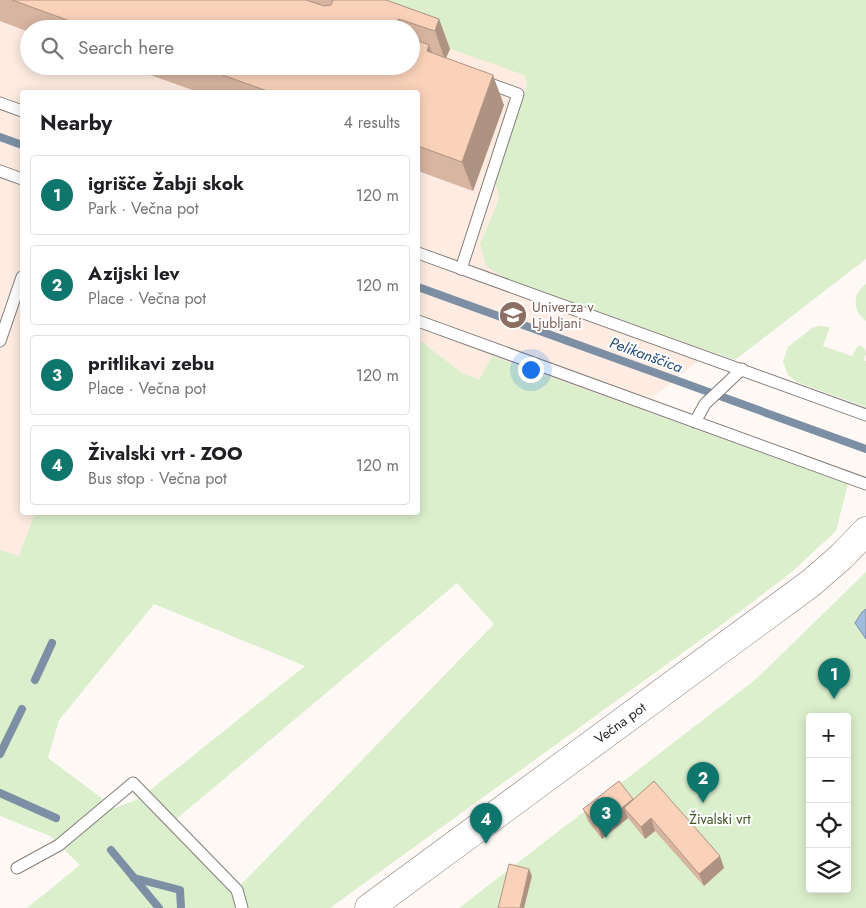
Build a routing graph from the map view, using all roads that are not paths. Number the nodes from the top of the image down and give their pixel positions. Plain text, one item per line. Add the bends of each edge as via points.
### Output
1 (473, 78) edge
2 (0, 103) edge
3 (20, 110) edge
4 (0, 171) edge
5 (20, 178) edge
6 (420, 254) edge
7 (461, 269) junction
8 (20, 283) edge
9 (420, 322) edge
10 (0, 341) edge
11 (738, 372) junction
12 (866, 415) edge
13 (694, 422) junction
14 (866, 484) edge
15 (866, 531) edge
16 (17, 868) dead end
17 (242, 908) edge
18 (369, 908) edge

1 - 7 lane via 518,94
2 - 3 lane
4 - 5 lane
6 - 7 lane
7 - 11 lane
8 - 10 lane
9 - 13 lane
11 - 12 lane
11 - 13 lane via 705,404
13 - 14 lane
15 - 18 main road, Večna pot via 811,583
16 - 17 lane via 59,844 133,783 237,890

